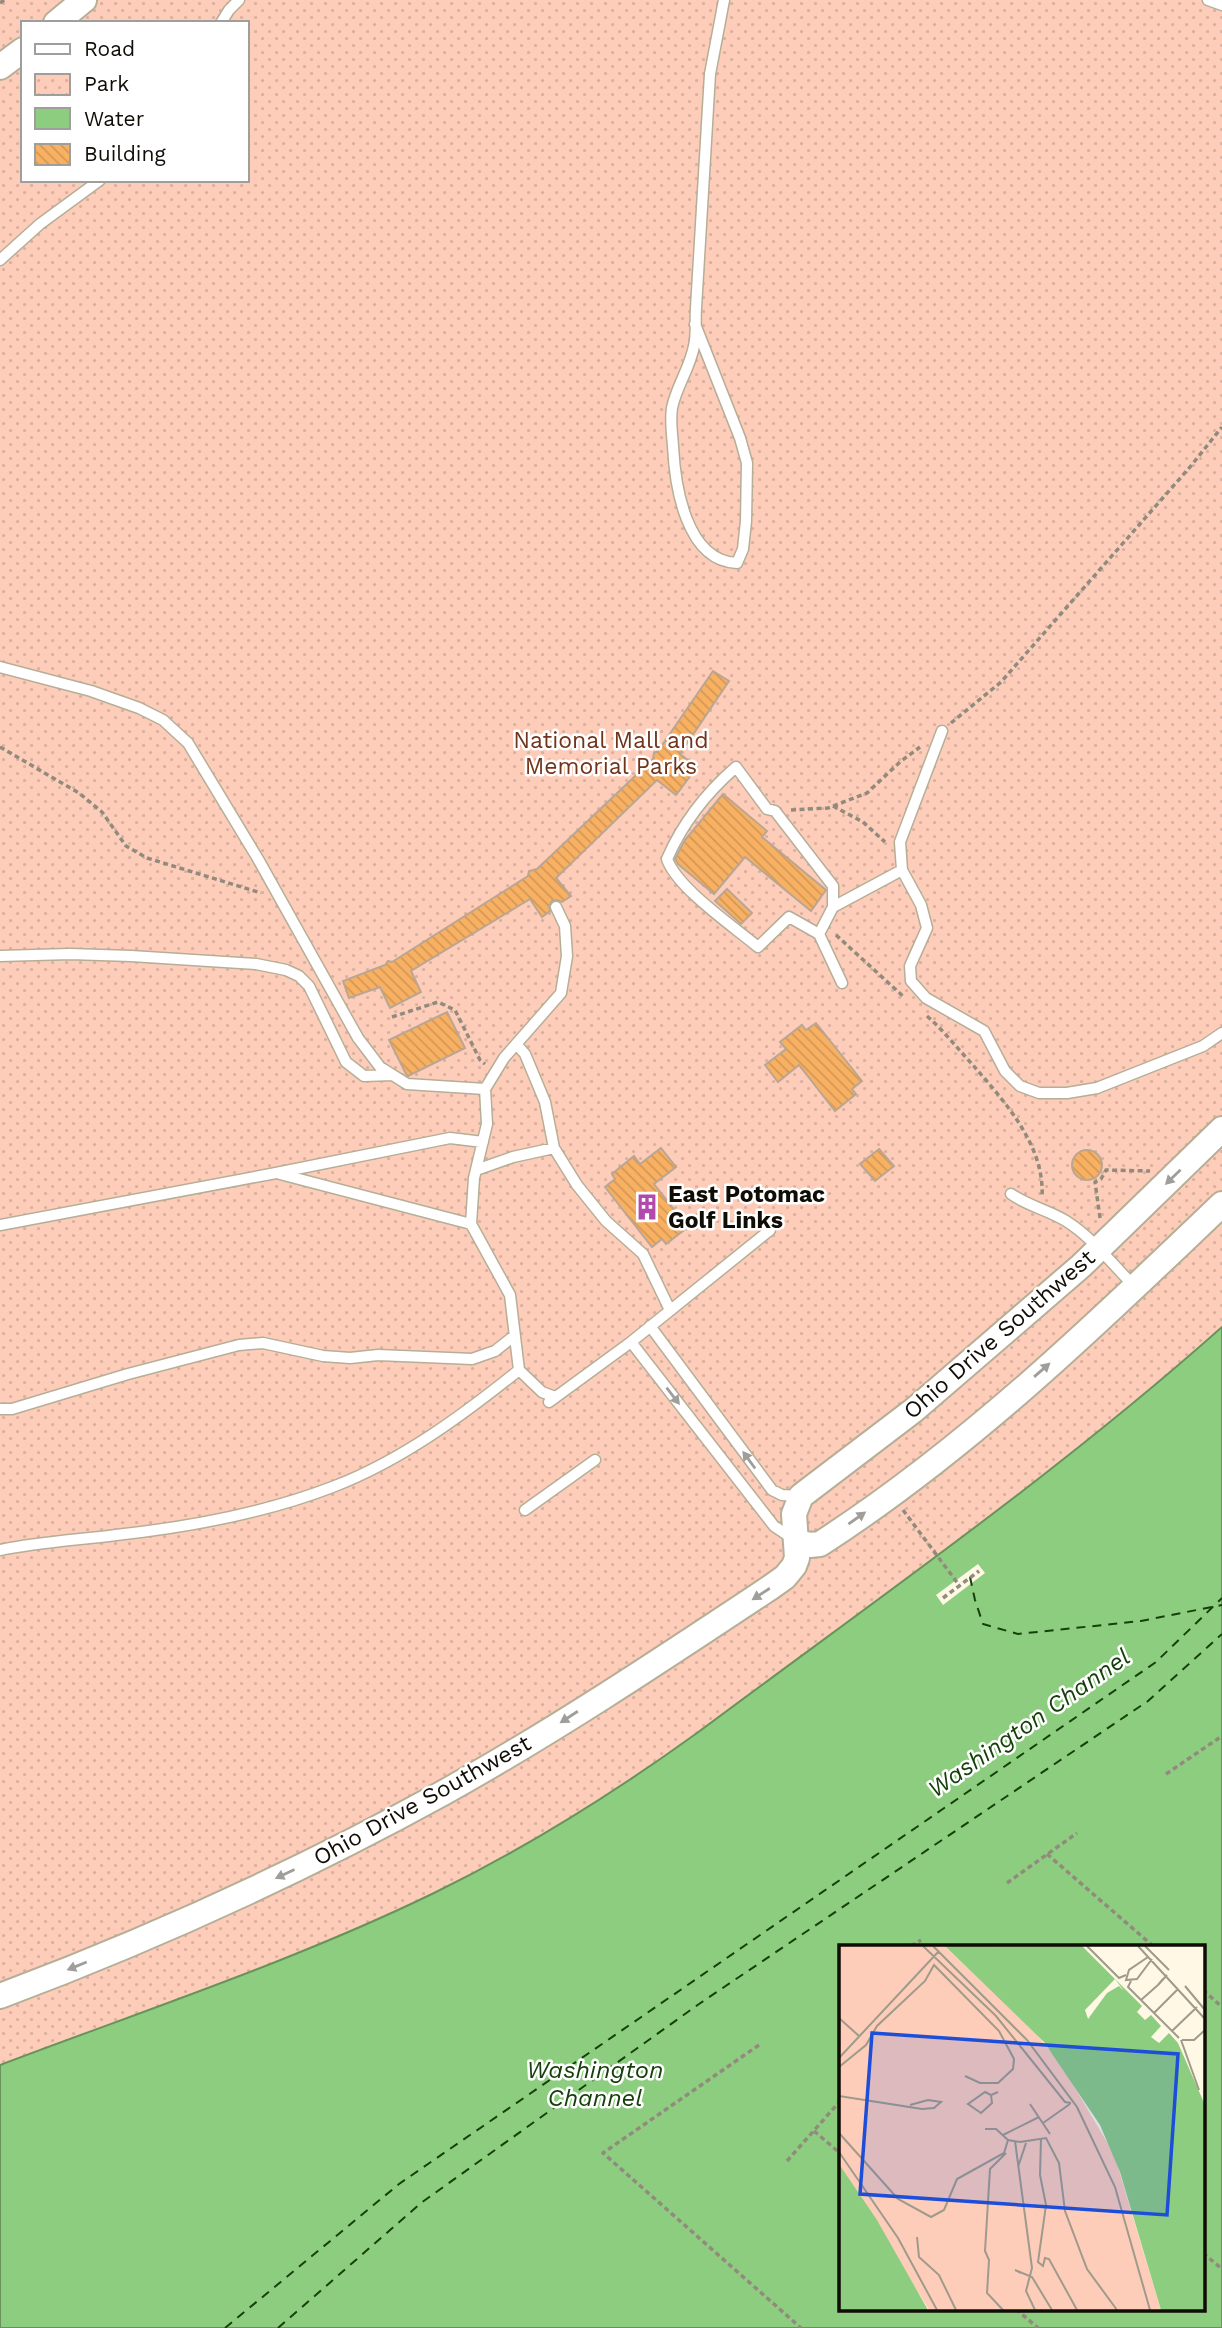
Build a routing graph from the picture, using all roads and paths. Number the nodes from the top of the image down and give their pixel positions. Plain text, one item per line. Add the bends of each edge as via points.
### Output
1 (84, 0) edge
2 (239, 0) edge
3 (724, 0) edge
4 (1208, 0) edge
5 (1222, 5) edge
6 (58, 21) edge
7 (222, 21) edge
8 (21, 51) edge
9 (0, 67) edge
10 (97, 182) edge
11 (0, 260) edge
12 (695, 324) junction
13 (1222, 428) edge
14 (0, 667) edge
15 (942, 731) junction
16 (0, 747) edge
17 (833, 806) junction
18 (775, 811) junction
19 (901, 857) junction
20 (902, 870) junction
21 (282, 904) junction
22 (556, 906) dead end
23 (833, 907) junction
24 (824, 923) junction
25 (819, 934) junction
26 (0, 956) edge
27 (842, 982) dead end
28 (913, 1004) dead end
29 (922, 1012) dead end
30 (392, 1017) dead end
31 (1222, 1033) edge
32 (517, 1045) junction
33 (495, 1072) junction
34 (393, 1075) junction
35 (485, 1090) junction
36 (1222, 1129) edge
37 (483, 1142) junction
38 (554, 1147) junction
39 (476, 1170) junction
40 (1154, 1171) dead end
41 (276, 1173) junction
42 (1011, 1194) dead end
43 (1222, 1204) edge
44 (1041, 1210) junction
45 (471, 1224) junction
46 (0, 1225) edge
47 (770, 1230) dead end
48 (1099, 1238) junction
49 (1135, 1287) junction
50 (670, 1310) junction
51 (650, 1326) junction
52 (514, 1336) junction
53 (631, 1342) junction
54 (519, 1370) junction
55 (0, 1409) edge
56 (595, 1460) dead end
57 (892, 1494) junction
58 (801, 1496) junction
59 (525, 1510) dead end
60 (797, 1542) junction
61 (0, 1550) edge
62 (979, 1571) dead end
63 (959, 1585) junction
64 (943, 1598) dead end
65 (1222, 1736) edge
66 (1166, 1774) dead end
67 (1077, 1833) dead end
68 (1047, 1854) junction
69 (1007, 1882) dead end
70 (921, 1940) dead end
71 (914, 1945) edge
72 (1151, 1945) edge
73 (1204, 1991) edge
74 (0, 1996) edge
75 (1222, 2007) edge
76 (760, 2045) dead end
77 (839, 2102) edge
78 (814, 2131) junction
79 (839, 2152) edge
80 (787, 2161) dead end
81 (1204, 2253) edge
82 (1222, 2269) edge
83 (1017, 2310) edge
84 (801, 2328) edge
85 (1038, 2328) edge

1 - 6 street
2 - 7 lane
3 - 12 lane via 710,74
4 - 5 lane
8 - 9 street
10 - 11 lane
12 - 12 lane via 695,345 672,406 674,478 684,514 702,546 724,562 737,563 746,521 747,463
13 - 15 path via 1001,682
14 - 21 lane via 91,691 163,720 188,743
15 - 17 path via 867,793
15 - 19 lane via 900,842
16 - 21 path via 79,793 102,812 126,846 146,858 255,890
17 - 18 path
17 - 19 path via 863,822
18 - 23 lane via 833,886
18 - 25 lane via 767,809 736,767 711,789 678,833 667,859 671,871 758,947 789,916
19 - 20 lane
20 - 23 lane
20 - 31 lane via 922,905 927,928 910,966 911,981 926,998 984,1031 1005,1071 1020,1086 1039,1093 1097,1088
21 - 34 lane via 358,1038 380,1067
22 - 32 lane via 565,926 567,956 561,993
23 - 24 lane
24 - 25 lane
24 - 28 path
25 - 27 lane
26 - 34 lane via 131,956 286,970 309,986 346,1062 363,1076
29 - 44 path via 1008,1106 1033,1149 1042,1184
30 - 33 path via 438,1002 454,1010 480,1060
32 - 33 lane
32 - 38 lane via 545,1102
33 - 35 lane
34 - 35 lane via 407,1084
35 - 37 lane
36 -> 48 street, Ohio Drive Southwest
37 - 39 lane
37 - 41 lane via 450,1138
38 - 39 lane
38 - 50 lane via 577,1185 643,1254
39 - 45 lane
40 - 48 path via 1106,1170 1095,1182
41 - 45 lane
41 - 46 lane
42 - 44 lane
43 - 49 street
44 - 48 lane
45 - 52 lane via 510,1295
47 - 50 lane
48 - 49 lane
48 - 58 street, Ohio Drive Southwest via 914,1410
57 -> 49 street
50 - 51 lane
51 - 53 lane
58 -> 51 lane via 772,1490
52 - 54 lane
52 - 55 lane via 495,1351 472,1359 350,1358 263,1343 239,1345
53 - 54 lane via 552,1400
53 -> 60 lane via 774,1526
54 - 61 lane via 402,1452 334,1486 240,1514
56 - 59 lane
60 -> 57 street via 820,1544
57 - 63 path
58 - 60 street, Ohio Drive Southwest via 794,1514
60 -> 74 street, Ohio Drive Southwest via 794,1566 771,1587 445,1792 222,1904
62 - 63 path
63 - 64 path
65 - 66 path
67 - 68 path
68 - 69 path
68 - 72 path
70 - 71 path
73 - 75 path
76 - 84 path via 603,2153
77 - 78 path
78 - 79 path
78 - 80 path
81 - 82 path
83 - 85 path

